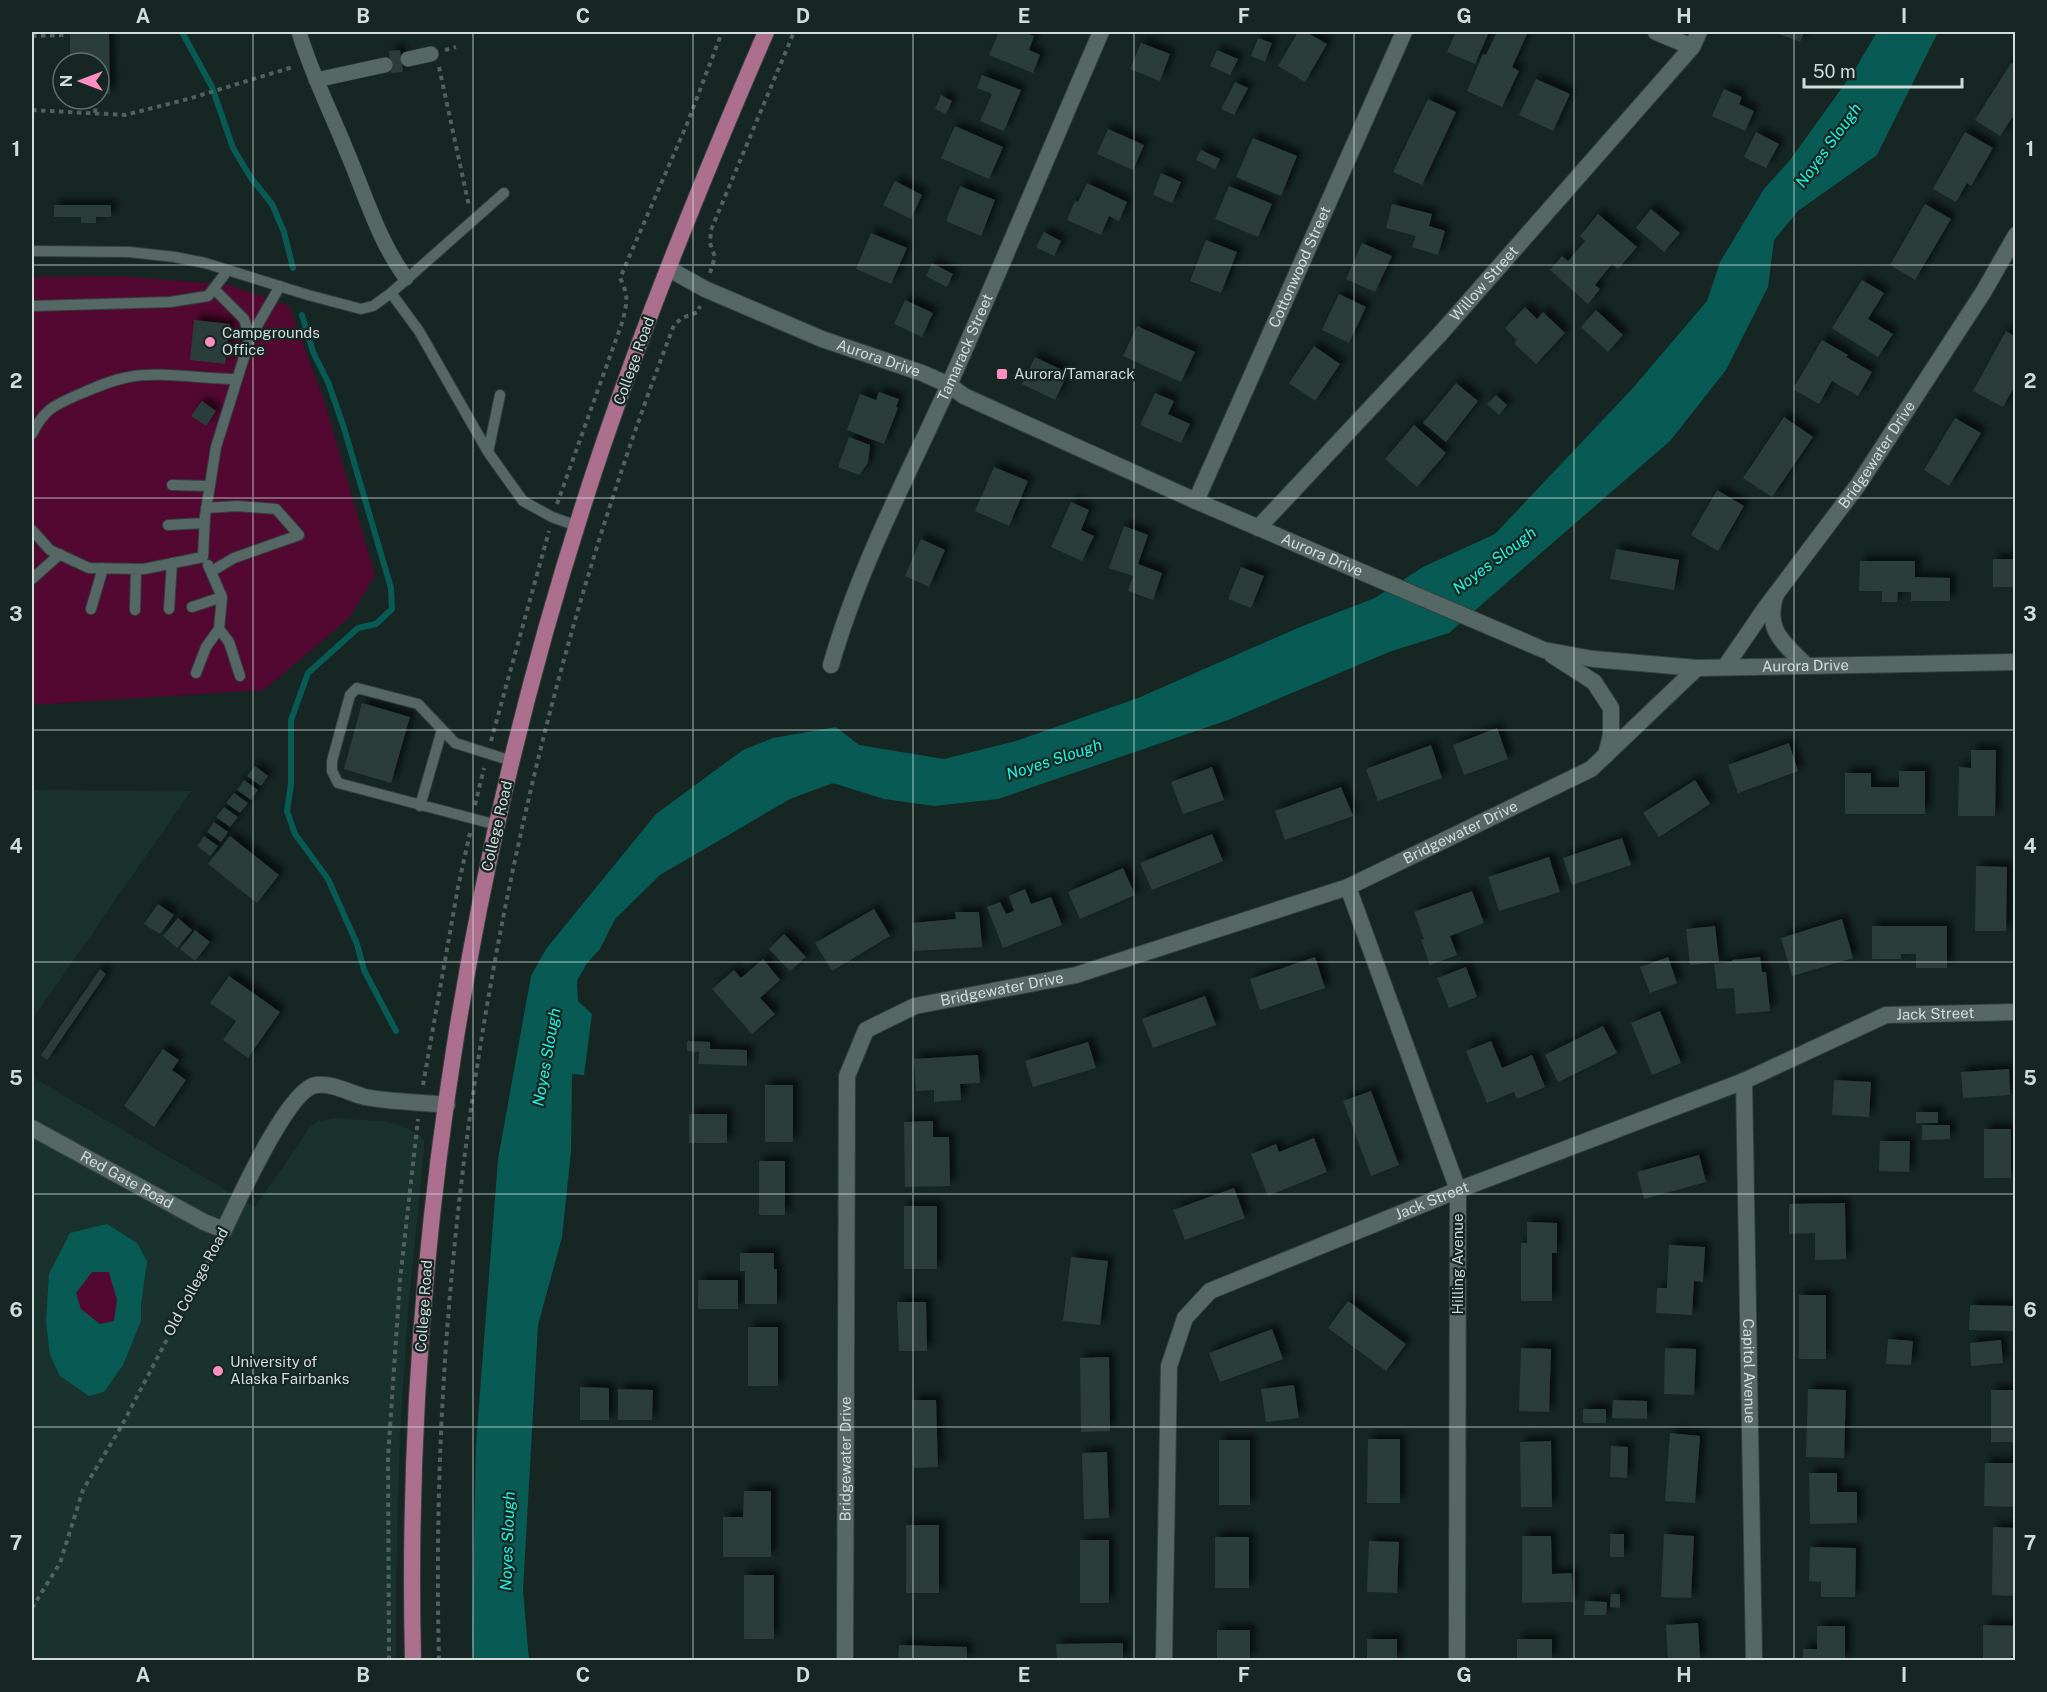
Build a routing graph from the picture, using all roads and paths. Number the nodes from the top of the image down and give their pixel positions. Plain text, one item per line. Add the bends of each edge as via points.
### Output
1 (299, 32) edge
2 (766, 32) edge
3 (794, 32) edge
4 (1101, 32) edge
5 (1404, 32) edge
6 (1656, 32) edge
7 (1700, 32) edge
8 (32, 36) edge
9 (64, 36) dead end
10 (1692, 47) junction
11 (408, 59) dead end
12 (434, 59) joint
13 (308, 62) junction
14 (385, 65) dead end
15 (316, 80) junction
16 (32, 110) edge
17 (95, 113) joint
18 (504, 193) dead end
19 (477, 218) junction
20 (2016, 235) edge
21 (32, 251) edge
22 (669, 269) junction
23 (228, 270) junction
24 (406, 278) junction
25 (280, 286) junction
26 (213, 289) junction
27 (705, 289) junction
28 (391, 293) junction
29 (32, 306) edge
30 (250, 338) junction
31 (236, 379) junction
32 (949, 385) junction
33 (500, 395) dead end
34 (33, 429) edge
35 (488, 453) junction
36 (172, 485) dead end
37 (210, 486) junction
38 (1196, 501) junction
39 (206, 508) junction
40 (204, 523) junction
41 (168, 525) dead end
42 (577, 526) junction
43 (1258, 528) junction
44 (32, 530) edge
45 (60, 554) junction
46 (203, 557) junction
47 (172, 563) junction
48 (103, 568) junction
49 (136, 569) junction
50 (212, 570) junction
51 (32, 579) edge
52 (1776, 594) junction
53 (222, 597) junction
54 (192, 607) dead end
55 (91, 609) dead end
56 (169, 609) dead end
57 (135, 610) dead end
58 (219, 628) junction
59 (1544, 650) junction
60 (2016, 662) edge
61 (831, 665) dead end
62 (1806, 665) junction
63 (1725, 667) junction
64 (1697, 668) junction
65 (196, 674) dead end
66 (240, 676) dead end
67 (442, 730) junction
68 (1606, 755) junction
69 (512, 762) junction
70 (420, 806) junction
71 (497, 825) junction
72 (1348, 887) junction
73 (2016, 1012) edge
74 (1744, 1081) junction
75 (447, 1105) junction
76 (32, 1128) edge
77 (1458, 1190) junction
78 (224, 1230) junction
79 (32, 1608) edge
80 (413, 1660) edge
81 (439, 1660) edge
82 (845, 1660) edge
83 (1164, 1660) edge
84 (1457, 1660) edge
85 (1754, 1660) edge

1 - 13 street
2 - 22 main road, College Road
3 - 27 path via 711,230 715,257
4 - 32 street, Tamarack Street
5 - 38 street, Cottonwood Street
6 - 10 street
7 - 10 street, Willow Street
8 - 9 path
10 - 43 street, Willow Street via 1440,334
11 - 12 street
12 - 19 path via 467,204
13 - 15 street
13 - 17 path via 125,115
14 - 15 street
15 - 24 street via 395,264
16 - 17 path
18 - 19 lane
19 - 24 lane
20 - 52 street, Bridgewater Drive via 1858,485
21 - 23 lane via 129,252 175,257
22 - 27 street, Aurora Drive
22 - 42 main road, College Road via 602,447
23 - 25 lane
23 - 26 lane
24 - 28 lane
25 - 28 lane via 361,309
25 - 30 lane
26 - 29 lane via 208,296 170,302
26 - 30 lane via 244,319
27 - 32 street, Aurora Drive via 822,339
27 - 81 path via 698,312 674,325 614,494 556,685 502,924 475,1080 452,1272 438,1503
28 - 35 lane via 419,331
30 - 31 lane
31 - 34 lane via 131,376 104,383 51,407
31 - 37 lane via 216,447
32 - 38 street, Aurora Drive via 963,396
32 - 61 street, Tamarack Street via 885,521 844,621
33 - 35 lane
35 - 42 lane via 523,501
36 - 37 lane
37 - 39 lane
38 - 43 street, Aurora Drive
39 - 40 lane
39 - 50 lane via 276,509 299,535
40 - 41 lane
40 - 46 lane
42 - 69 main road, College Road
43 - 59 street, Aurora Drive
44 - 45 lane via 50,550
45 - 48 lane via 89,568
45 - 51 lane
46 - 47 lane
46 - 50 lane
47 - 49 lane
47 - 56 lane
48 - 49 lane
48 - 55 lane
49 - 57 lane
50 - 53 lane
52 - 62 street via 1772,624 1782,643
52 - 63 street, Bridgewater Drive
53 - 54 lane
53 - 58 lane
58 - 65 lane via 206,647
58 - 66 lane via 229,642
59 - 64 street, Aurora Drive via 1593,659
59 - 68 street via 1594,682 1611,708
60 - 62 street, Aurora Drive
62 - 63 street, Aurora Drive
63 - 64 street, Aurora Drive
64 - 68 street, Bridgewater Drive
67 - 69 lane via 455,743
67 - 70 lane
67 - 70 lane via 418,704 357,688 350,695 332,762 338,783
68 - 72 street, Bridgewater Drive via 1591,769
69 - 71 main road, College Road
70 - 71 lane
71 - 75 main road, College Road
72 - 77 street, Hilling Avenue
72 - 82 street, Bridgewater Drive via 1076,975 915,1006 866,1030 847,1076
73 - 74 street, Jack Street via 1886,1015
74 - 77 street, Jack Street
74 - 85 street, Capitol Avenue
75 - 78 street, Old College Road via 365,1097 333,1086 314,1085 289,1108
75 - 80 main road, College Road via 429,1243 418,1386 412,1548
76 - 78 street, Red Gate Road
77 - 83 street, Jack Street via 1210,1291 1185,1318 1169,1366
77 - 84 street, Hilling Avenue
78 - 79 path, Old College Road via 121,1427 83,1490 60,1563

